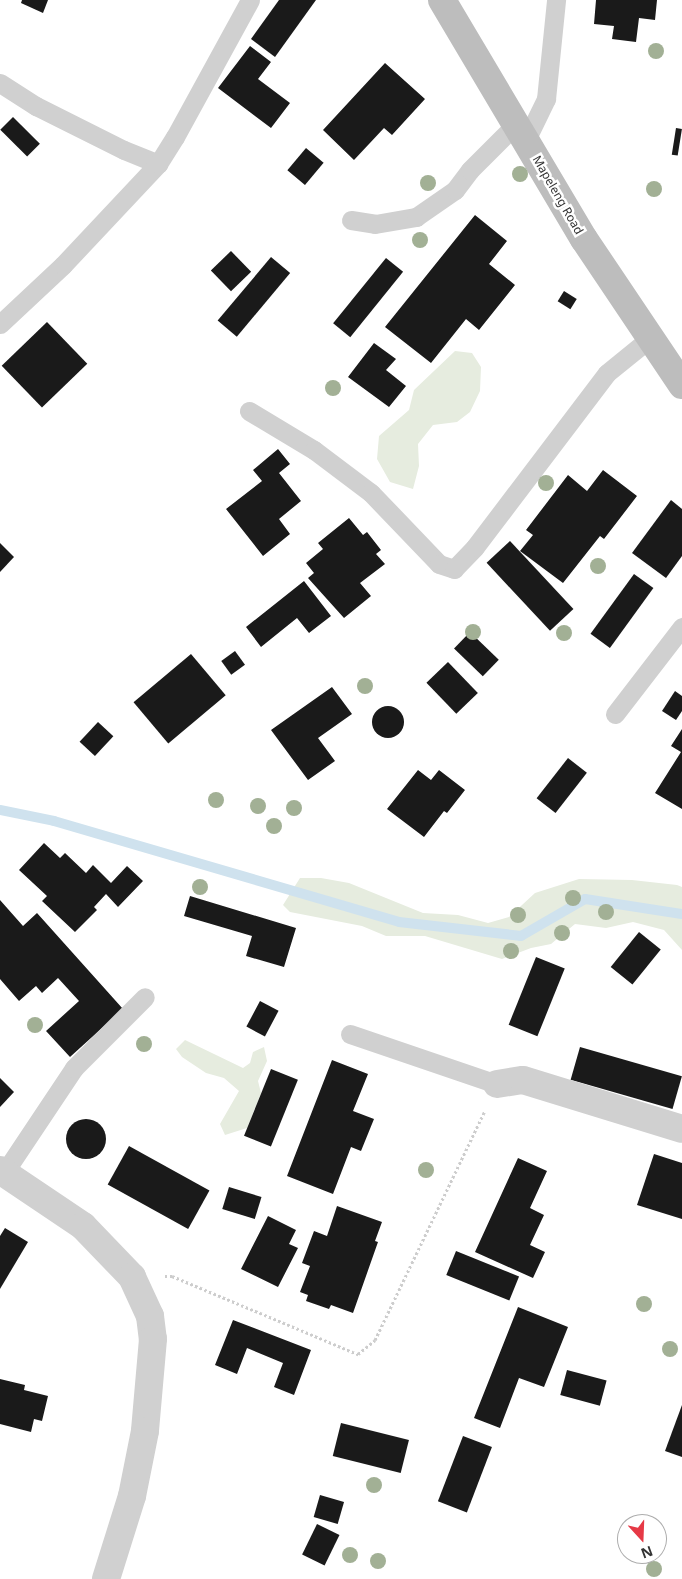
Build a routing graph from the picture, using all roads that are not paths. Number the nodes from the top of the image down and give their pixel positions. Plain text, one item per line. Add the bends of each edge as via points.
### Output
1 (250, 0) edge
2 (442, 0) edge
3 (556, 0) edge
4 (0, 83) edge
5 (520, 132) junction
6 (158, 164) junction
7 (351, 220) dead end
8 (0, 324) edge
9 (650, 338) junction
10 (680, 378) edge
11 (249, 411) dead end
12 (682, 627) edge
13 (615, 714) dead end
14 (146, 997) dead end
15 (350, 1034) dead end
16 (497, 1084) joint
17 (682, 1129) edge
18 (2, 1172) edge
19 (106, 1579) edge

1 - 6 lane
2 - 5 street, Mapeleng Road
3 - 5 lane via 546,99
4 - 6 lane via 36,106
5 - 7 lane via 470,170 455,190 416,217 375,224
5 - 9 street, Mapeleng Road via 584,239
6 - 8 lane via 63,265
9 - 10 street, Mapeleng Road
9 - 11 lane via 607,373 475,547 454,568 439,564 364,488 314,450
12 - 13 lane
14 - 18 lane via 74,1068
15 - 16 lane
16 - 17 street via 523,1080
18 - 19 street via 83,1226 132,1277 150,1316 153,1348 145,1431 132,1496

